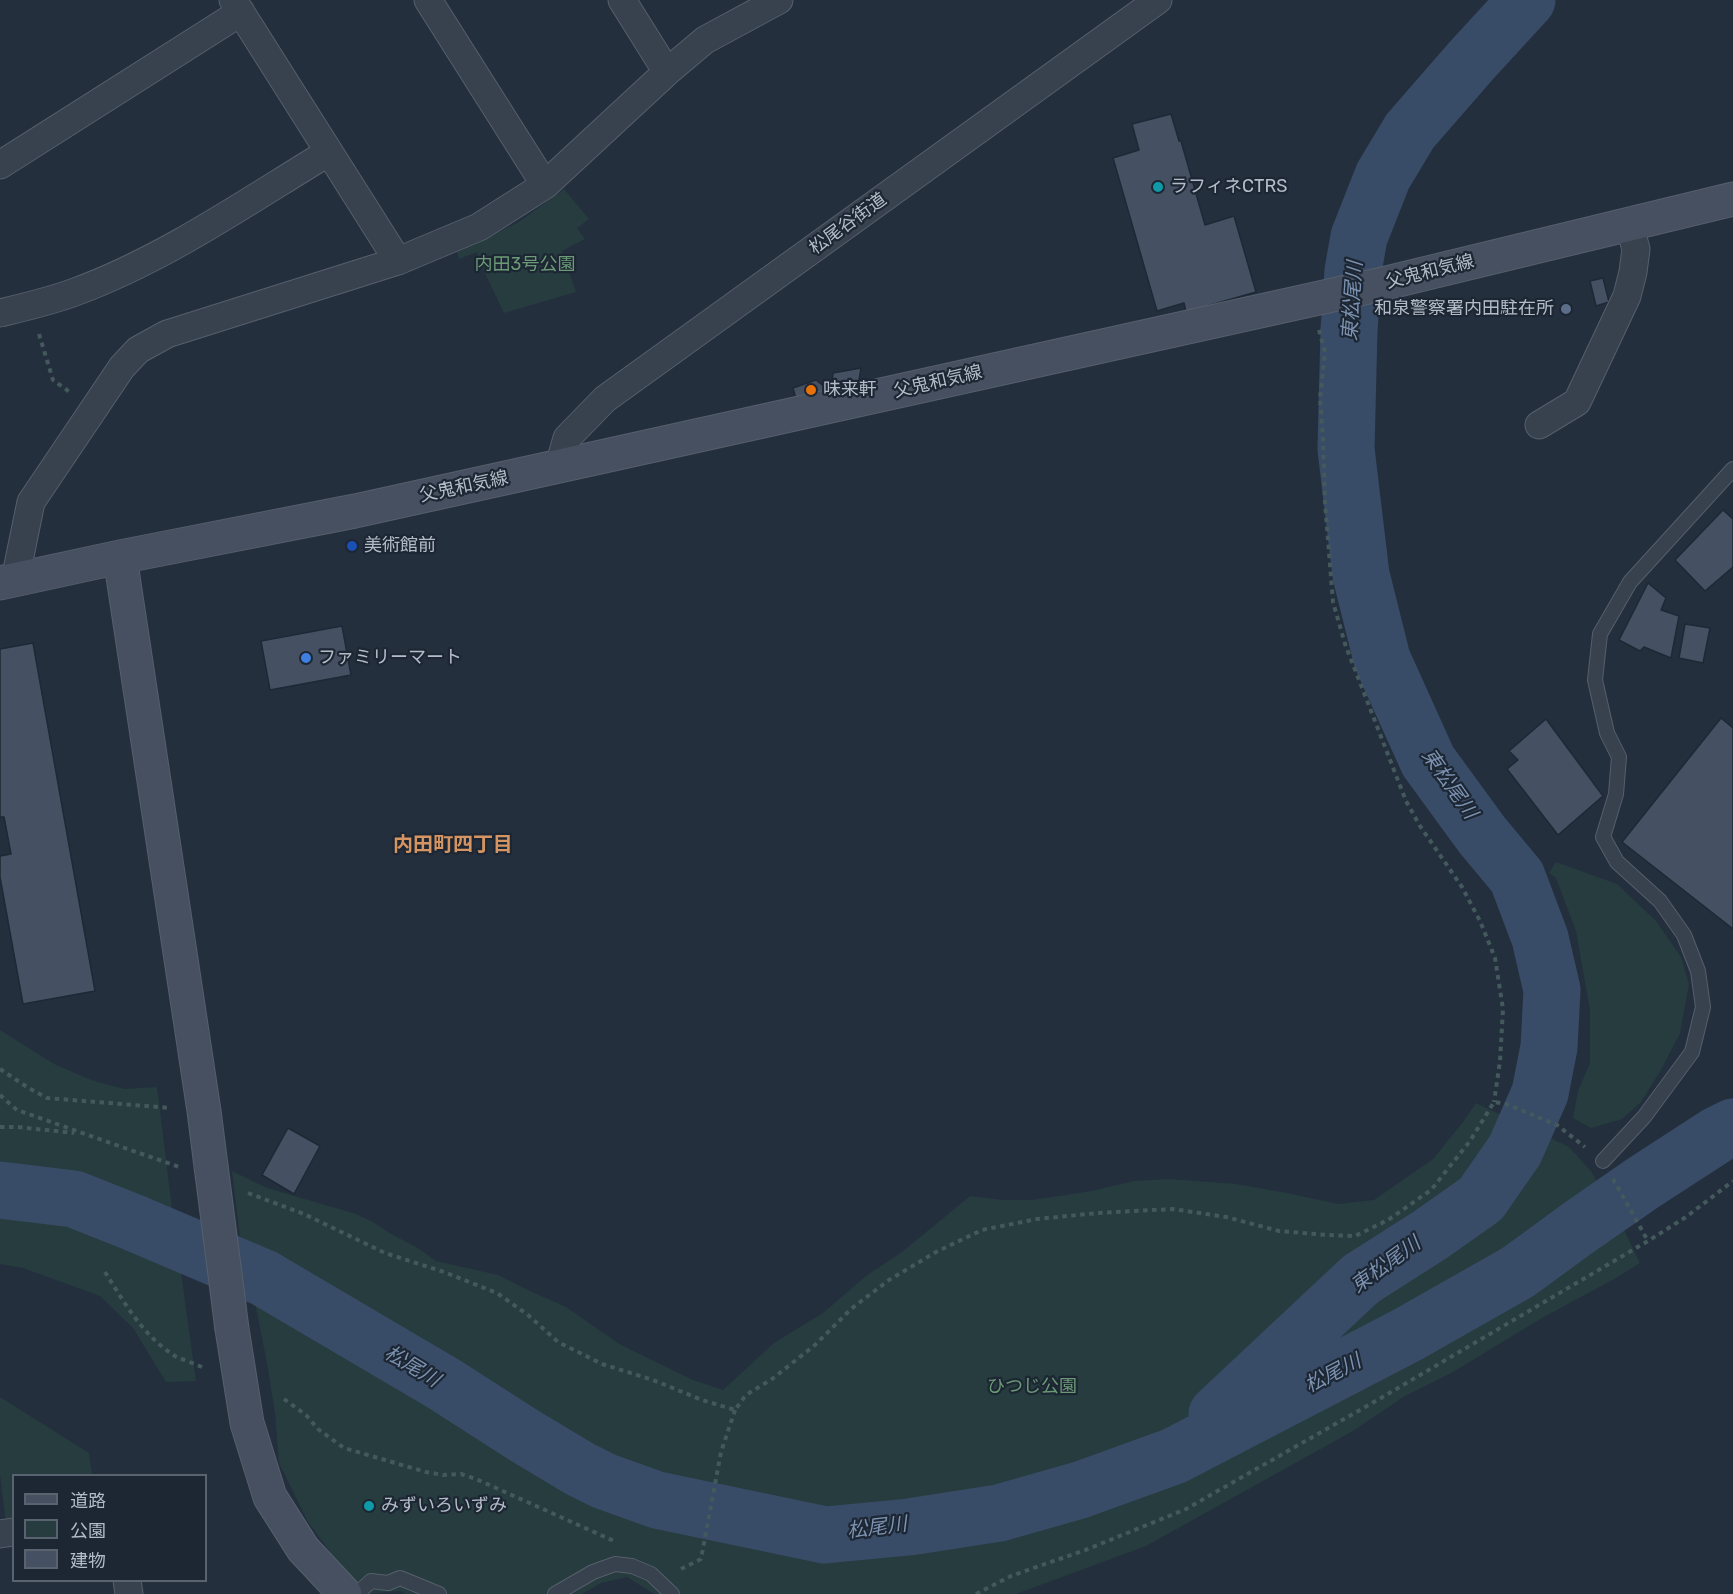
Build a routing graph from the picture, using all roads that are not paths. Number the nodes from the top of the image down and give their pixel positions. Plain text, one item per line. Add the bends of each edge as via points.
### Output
1 (428, 0) edge
2 (622, 0) edge
3 (779, 0) edge
4 (1158, 0) edge
5 (237, 6) edge
6 (667, 72) junction
7 (329, 152) junction
8 (0, 165) edge
9 (545, 185) junction
10 (1733, 199) edge
11 (1629, 224) junction
12 (398, 261) junction
13 (0, 314) edge
14 (1539, 425) dead end
15 (559, 466) junction
16 (1733, 469) edge
17 (120, 557) junction
18 (8, 581) edge
19 (1603, 1161) road end
20 (345, 1594) edge
21 (357, 1594) edge
22 (439, 1594) edge
23 (555, 1594) edge
24 (672, 1594) edge

1 - 9 street
2 - 6 street
3 - 6 street via 705,40
4 - 15 street, 松尾谷街道 via 605,399 567,438
5 - 7 street
5 - 8 street
6 - 9 street
7 - 12 street
7 - 13 street via 176,244 117,274 75,292
9 - 12 street via 479,227
10 - 11 main road, 父鬼和気線
11 - 14 street via 1636,249 1627,296 1577,402
11 - 15 main road, 父鬼和気線 via 1378,285
12 - 18 street via 167,334 138,350 122,367 31,502
15 - 17 main road, 父鬼和気線
16 - 19 lane via 1630,582 1600,634 1595,680 1607,733 1619,757 1617,794 1603,837 1617,862 1660,901 1684,935 1698,971 1703,1007 1692,1052 1644,1117
17 - 18 main road, 父鬼和気線
17 - 20 main road, bridge via 204,1111 199,1168 247,1424 270,1497 303,1549
21 - 22 lane via 371,1581 388,1583 399,1578
23 - 24 lane via 615,1564 651,1574

